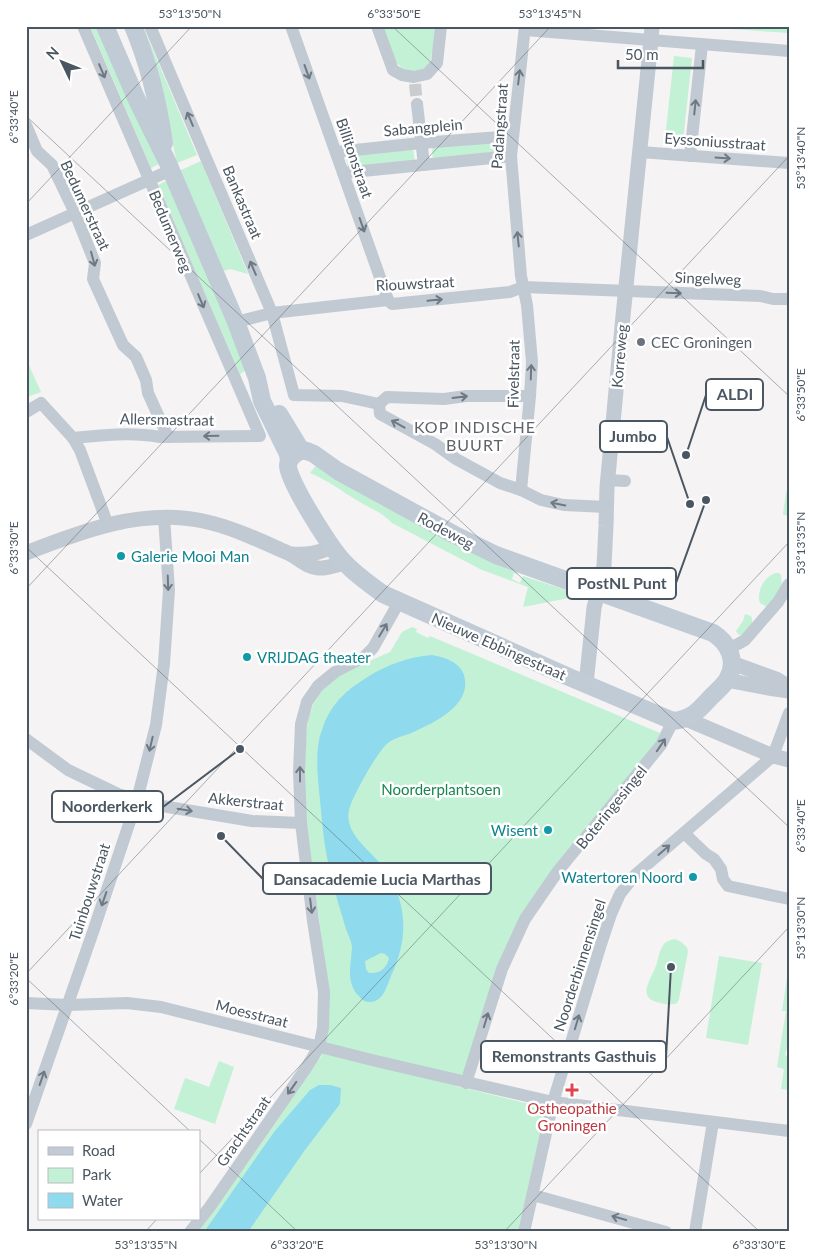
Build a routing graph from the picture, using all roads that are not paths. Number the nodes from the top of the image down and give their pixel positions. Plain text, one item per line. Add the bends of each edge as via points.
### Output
1 (83, 26) edge
2 (105, 26) edge
3 (133, 26) edge
4 (150, 26) edge
5 (291, 26) edge
6 (377, 26) edge
7 (441, 26) edge
8 (525, 28) edge
9 (652, 33) edge
10 (702, 45) junction
11 (789, 51) edge
12 (417, 104) tunnel mouth
13 (26, 125) edge
14 (512, 136) junction
15 (421, 143) junction
16 (336, 152) junction
17 (640, 152) junction
18 (510, 156) junction
19 (690, 156) junction
20 (789, 163) edge
21 (169, 165) junction
22 (424, 165) junction
23 (343, 173) junction
24 (148, 180) junction
25 (75, 214) junction
26 (26, 235) edge
27 (523, 288) junction
28 (626, 291) junction
29 (789, 299) edge
30 (388, 300) junction
31 (272, 313) junction
32 (236, 322) junction
33 (530, 396) junction
34 (379, 404) junction
35 (26, 412) edge
36 (260, 436) joint
37 (168, 437) junction
38 (73, 438) junction
39 (296, 456) junction
40 (522, 490) junction
41 (607, 507) junction
42 (164, 517) junction
43 (108, 525) junction
44 (332, 547) junction
45 (26, 553) edge
46 (291, 554) junction
47 (344, 563) junction
48 (789, 584) edge
49 (598, 591) junction
50 (399, 602) junction
51 (729, 664) junction
52 (586, 684) junction
53 (789, 687) edge
54 (789, 691) edge
55 (789, 713) edge
56 (680, 720) junction
57 (28, 743) edge
58 (773, 756) junction
59 (789, 760) edge
60 (137, 800) junction
61 (301, 823) junction
62 (684, 833) junction
63 (789, 899) edge
64 (26, 1003) edge
65 (68, 1005) junction
66 (319, 1047) junction
67 (466, 1083) junction
68 (553, 1102) junction
69 (713, 1122) junction
70 (26, 1124) edge
71 (789, 1131) edge
72 (533, 1195) junction
73 (200, 1219) edge
74 (199, 1220) edge
75 (190, 1232) edge
76 (524, 1232) edge
77 (666, 1232) edge
78 (695, 1232) edge

1 -> 24 street, Bedumerweg
2 - 21 main road, Bedumerweg
3 - 21 main road, Bedumerweg via 153,84
31 -> 4 street, Bankastraat
5 -> 16 street, Billitonstraat
6 - 7 street via 393,70 414,80 427,74 437,63
8 - 9 street
14 -> 8 street, Padangstraat
9 - 10 street
9 - 17 street, Korreweg
10 - 11 street
19 -> 10 street
12 - 15 street
13 - 25 street, Bedumerstraat via 37,152 52,165
14 - 15 street, Sabangplein
14 - 18 street, Padangstraat
15 - 16 street, Sabangplein
15 - 22 street
16 - 23 street, Billitonstraat
17 - 19 street, Eyssoniusstraat
17 - 28 street, Korreweg
18 - 22 street
27 -> 18 street, Padangstraat
19 -> 20 street, Eyssoniusstraat
21 - 24 street
21 - 32 main road, Bedumerweg
22 - 23 street
23 -> 30 street, Billitonstraat
24 - 25 street
24 -> 36 street, Bedumerweg
25 - 26 street
25 -> 37 street, Bedumerstraat via 95,263 93,279 123,345 136,357
27 - 28 street, Riouwstraat
30 -> 27 street, Riouwstraat via 392,304
33 -> 27 street, Fivelstraat via 532,362
28 -> 29 street, Singelweg
28 - 41 street, Korreweg via 617,481
30 - 31 street, Riouwstraat
31 - 32 street, Riouwstraat
31 - 34 street, Bankastraat via 294,395 342,396
32 - 39 main road, Bedumerweg via 262,401 288,454
34 -> 33 street via 387,397
33 - 40 street, Fivelstraat
40 -> 34 street via 500,483 380,414
35 - 38 street via 41,402
36 -> 37 street, Allersmastraat
37 - 38 street, Allersmastraat via 103,435
38 - 43 street
39 - 44 main road, Nieuwe Ebbingestraat via 288,466 289,471
39 - 49 main road, Rodeweg via 310,452 338,471 482,549
41 -> 40 street via 564,505 541,500
41 - 49 street, Korreweg via 604,566
42 - 43 street
42 - 46 street via 205,521
42 -> 60 street, Tuinbouwstraat via 169,590 164,664 156,725
43 - 45 street
44 - 46 street via 308,555
44 - 47 main road, Nieuwe Ebbingestraat
46 - 47 street via 306,565 318,568
47 - 50 main road, Nieuwe Ebbingestraat via 382,594
48 - 51 street via 778,602 738,644
49 - 51 main road, Rodeweg via 714,633 720,637
49 - 52 street, Korreweg
50 - 52 main road, Nieuwe Ebbingestraat
61 -> 50 street via 301,724 308,702 318,686 335,672 364,657
51 - 53 street via 776,679
51 - 54 street via 768,688
51 - 56 main road, Boteringesingel via 696,714
52 - 56 main road, Nieuwe Ebbingestraat
55 - 58 street, Noorderbinnensingel
56 - 58 street, Nieuwe Ebbingestraat
67 -> 56 street, Boteringesingel via 502,969 525,919 558,872
57 - 60 street, Akkerstraat via 68,770
58 - 59 street, Nieuwe Ebbingestraat
58 - 62 street, Noorderbinnensingel
60 -> 61 street, Akkerstraat via 252,821
60 -> 65 street, Tuinbouwstraat
61 -> 66 street via 324,992
62 - 63 street via 714,859 728,886
68 -> 62 street, Noorderbinnensingel via 601,944 620,894 636,875
64 - 65 street, Moesstraat
65 - 66 street, Moesstraat via 127,1003 161,1007
70 -> 65 street, Tuinbouwstraat
66 - 67 street, Moesstraat
66 -> 73 street, Grachtstraat
67 - 68 street, Moesstraat
68 - 69 street, Moesstraat
68 - 72 street, Noorderbinnensingel
69 - 71 street, Moesstraat
69 - 78 street
72 - 76 street, Noorderbinnensingel
77 -> 72 street
74 -> 75 street, Grachtstraat

